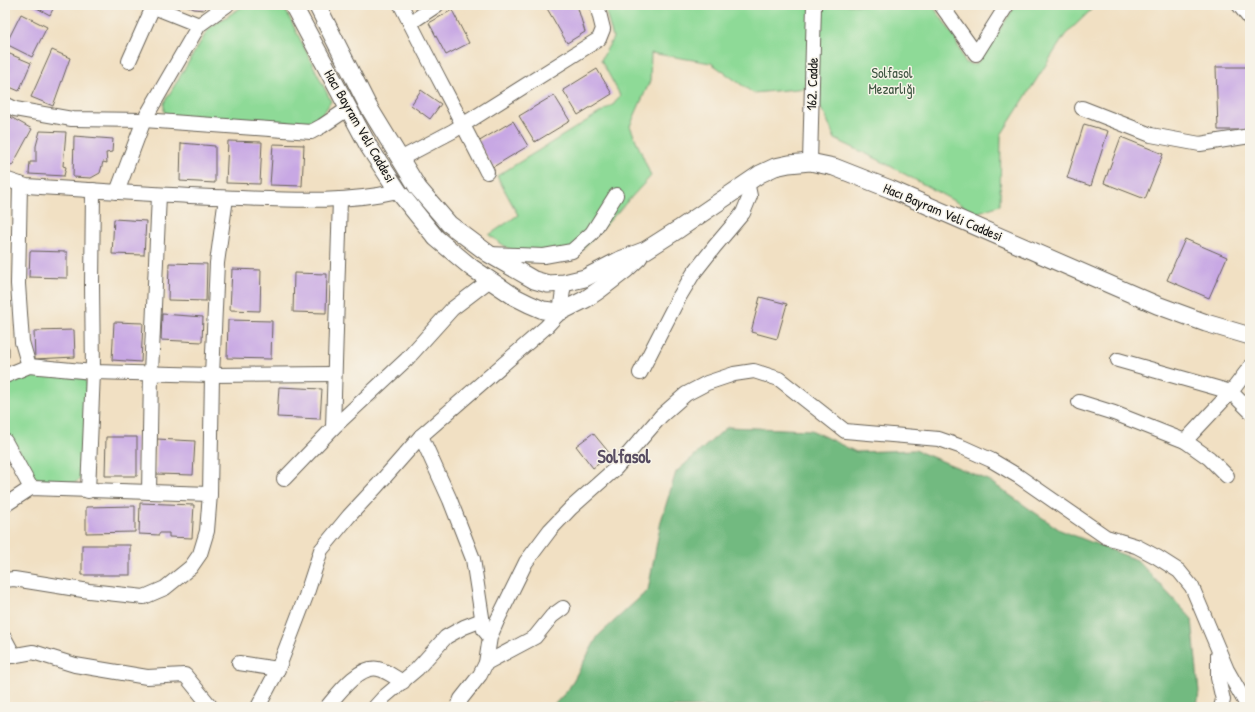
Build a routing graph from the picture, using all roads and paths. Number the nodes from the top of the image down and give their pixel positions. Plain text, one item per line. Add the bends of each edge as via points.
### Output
1 (227, 5) edge
2 (293, 5) edge
3 (317, 5) edge
4 (401, 5) edge
5 (437, 5) edge
6 (597, 5) edge
7 (814, 5) edge
8 (941, 5) edge
9 (1007, 5) edge
10 (1239, 5) edge
11 (151, 6) edge
12 (1250, 19) edge
13 (410, 22) junction
14 (199, 25) junction
15 (129, 61) dead end
16 (5, 104) edge
17 (349, 108) junction
18 (1082, 108) dead end
19 (144, 120) junction
20 (463, 124) junction
21 (1250, 136) edge
22 (400, 159) junction
23 (810, 162) junction
24 (487, 172) dead end
25 (5, 179) edge
26 (747, 182) junction
27 (20, 184) junction
28 (93, 190) junction
29 (398, 191) junction
30 (117, 192) junction
31 (159, 195) junction
32 (616, 195) dead end
33 (226, 198) junction
34 (340, 199) junction
35 (646, 250) junction
36 (489, 254) junction
37 (490, 280) junction
38 (564, 283) junction
39 (560, 312) junction
40 (1250, 336) edge
41 (1118, 360) dead end
42 (29, 366) junction
43 (1250, 367) edge
44 (93, 372) junction
45 (151, 373) junction
46 (640, 373) dead end
47 (334, 374) junction
48 (212, 375) junction
49 (5, 376) edge
50 (1230, 392) junction
51 (1079, 402) dead end
52 (1250, 411) edge
53 (333, 428) junction
54 (421, 436) junction
55 (5, 441) edge
56 (1185, 441) junction
57 (1227, 476) dead end
58 (284, 479) dead end
59 (31, 488) junction
60 (88, 491) junction
61 (149, 492) junction
62 (210, 494) junction
63 (5, 505) edge
64 (5, 580) edge
65 (563, 608) dead end
66 (482, 620) junction
67 (490, 637) junction
68 (5, 639) edge
69 (1218, 649) junction
70 (9, 657) edge
71 (239, 663) dead end
72 (486, 663) junction
73 (278, 669) junction
74 (403, 682) junction
75 (211, 707) edge
76 (258, 707) edge
77 (328, 707) edge
78 (375, 707) edge
79 (458, 707) edge
80 (1221, 707) edge
81 (1248, 707) edge

1 - 14 street
2 - 17 main road, Hacı Bayram Veli Caddesi
3 - 22 main road via 368,106
4 - 13 street
5 - 13 street
6 - 20 street via 603,29 599,39
7 - 23 street, 162. Cadde
8 - 9 street via 976,54
10 - 12 street
11 - 14 street
11 - 15 street
13 - 20 street
14 - 19 street
16 - 19 street via 15,109 72,119
17 - 19 street via 311,132
17 - 29 main road, Hacı Bayram Veli Caddesi via 369,147
18 - 21 street via 1151,135 1200,144
19 - 30 street
20 - 22 street
20 - 24 street
22 - 36 main road via 418,188 449,224
23 - 26 main road, Hacı Bayram Veli Caddesi via 775,167
23 - 40 main road, Hacı Bayram Veli Caddesi via 834,167 890,189 1162,307
25 - 27 street
26 - 35 main road, Hacı Bayram Veli Caddesi
26 - 46 street via 750,196 743,213 693,274
27 - 28 street
27 - 42 street via 18,284 22,342
28 - 30 street
28 - 44 street
29 - 34 street via 375,197
29 - 37 main road, Hacı Bayram Veli Caddesi via 436,238
30 - 31 street
31 - 33 street
31 - 45 street
32 - 36 street via 592,233 572,251 544,256
33 - 34 street via 314,201
33 - 48 street via 217,263
34 - 47 street
35 - 38 main road via 585,278
35 - 39 main road via 626,270 599,290
36 - 38 main road via 534,280 548,284
37 - 39 main road, Hacı Bayram Veli Caddesi via 529,304 543,310
37 - 53 street via 452,309 407,359
38 - 39 street
39 - 54 street
41 - 50 street
42 - 44 street
42 - 49 street
43 - 50 street
44 - 45 street
44 - 60 street
45 - 48 street
45 - 61 street
47 - 48 street
47 - 53 street
48 - 62 street
50 - 52 street
50 - 56 street
51 - 56 street
53 - 58 street
54 - 66 street via 473,559
54 - 73 street via 321,550
55 - 59 street
56 - 57 street via 1209,458
59 - 60 street
59 - 63 street
60 - 61 street
61 - 62 street
62 - 64 street via 207,531 200,554 191,567 165,588 144,597 14,579
65 - 72 street via 552,616 535,637
66 - 67 street via 484,630
66 - 74 street via 446,637
67 - 69 street via 526,562 538,545 560,518 616,468 661,416 686,394 707,383 734,374 754,371 779,379 845,430 938,439 991,460 1106,536 1136,546 1157,557 1179,571 1192,587
67 - 72 street
68 - 70 street
69 - 80 street via 1218,678 1223,700
69 - 81 street
70 - 75 street via 33,652 75,665 147,677 185,675
71 - 73 street
72 - 79 street
73 - 76 street
74 - 77 street via 379,669 367,669 344,688
74 - 78 street

